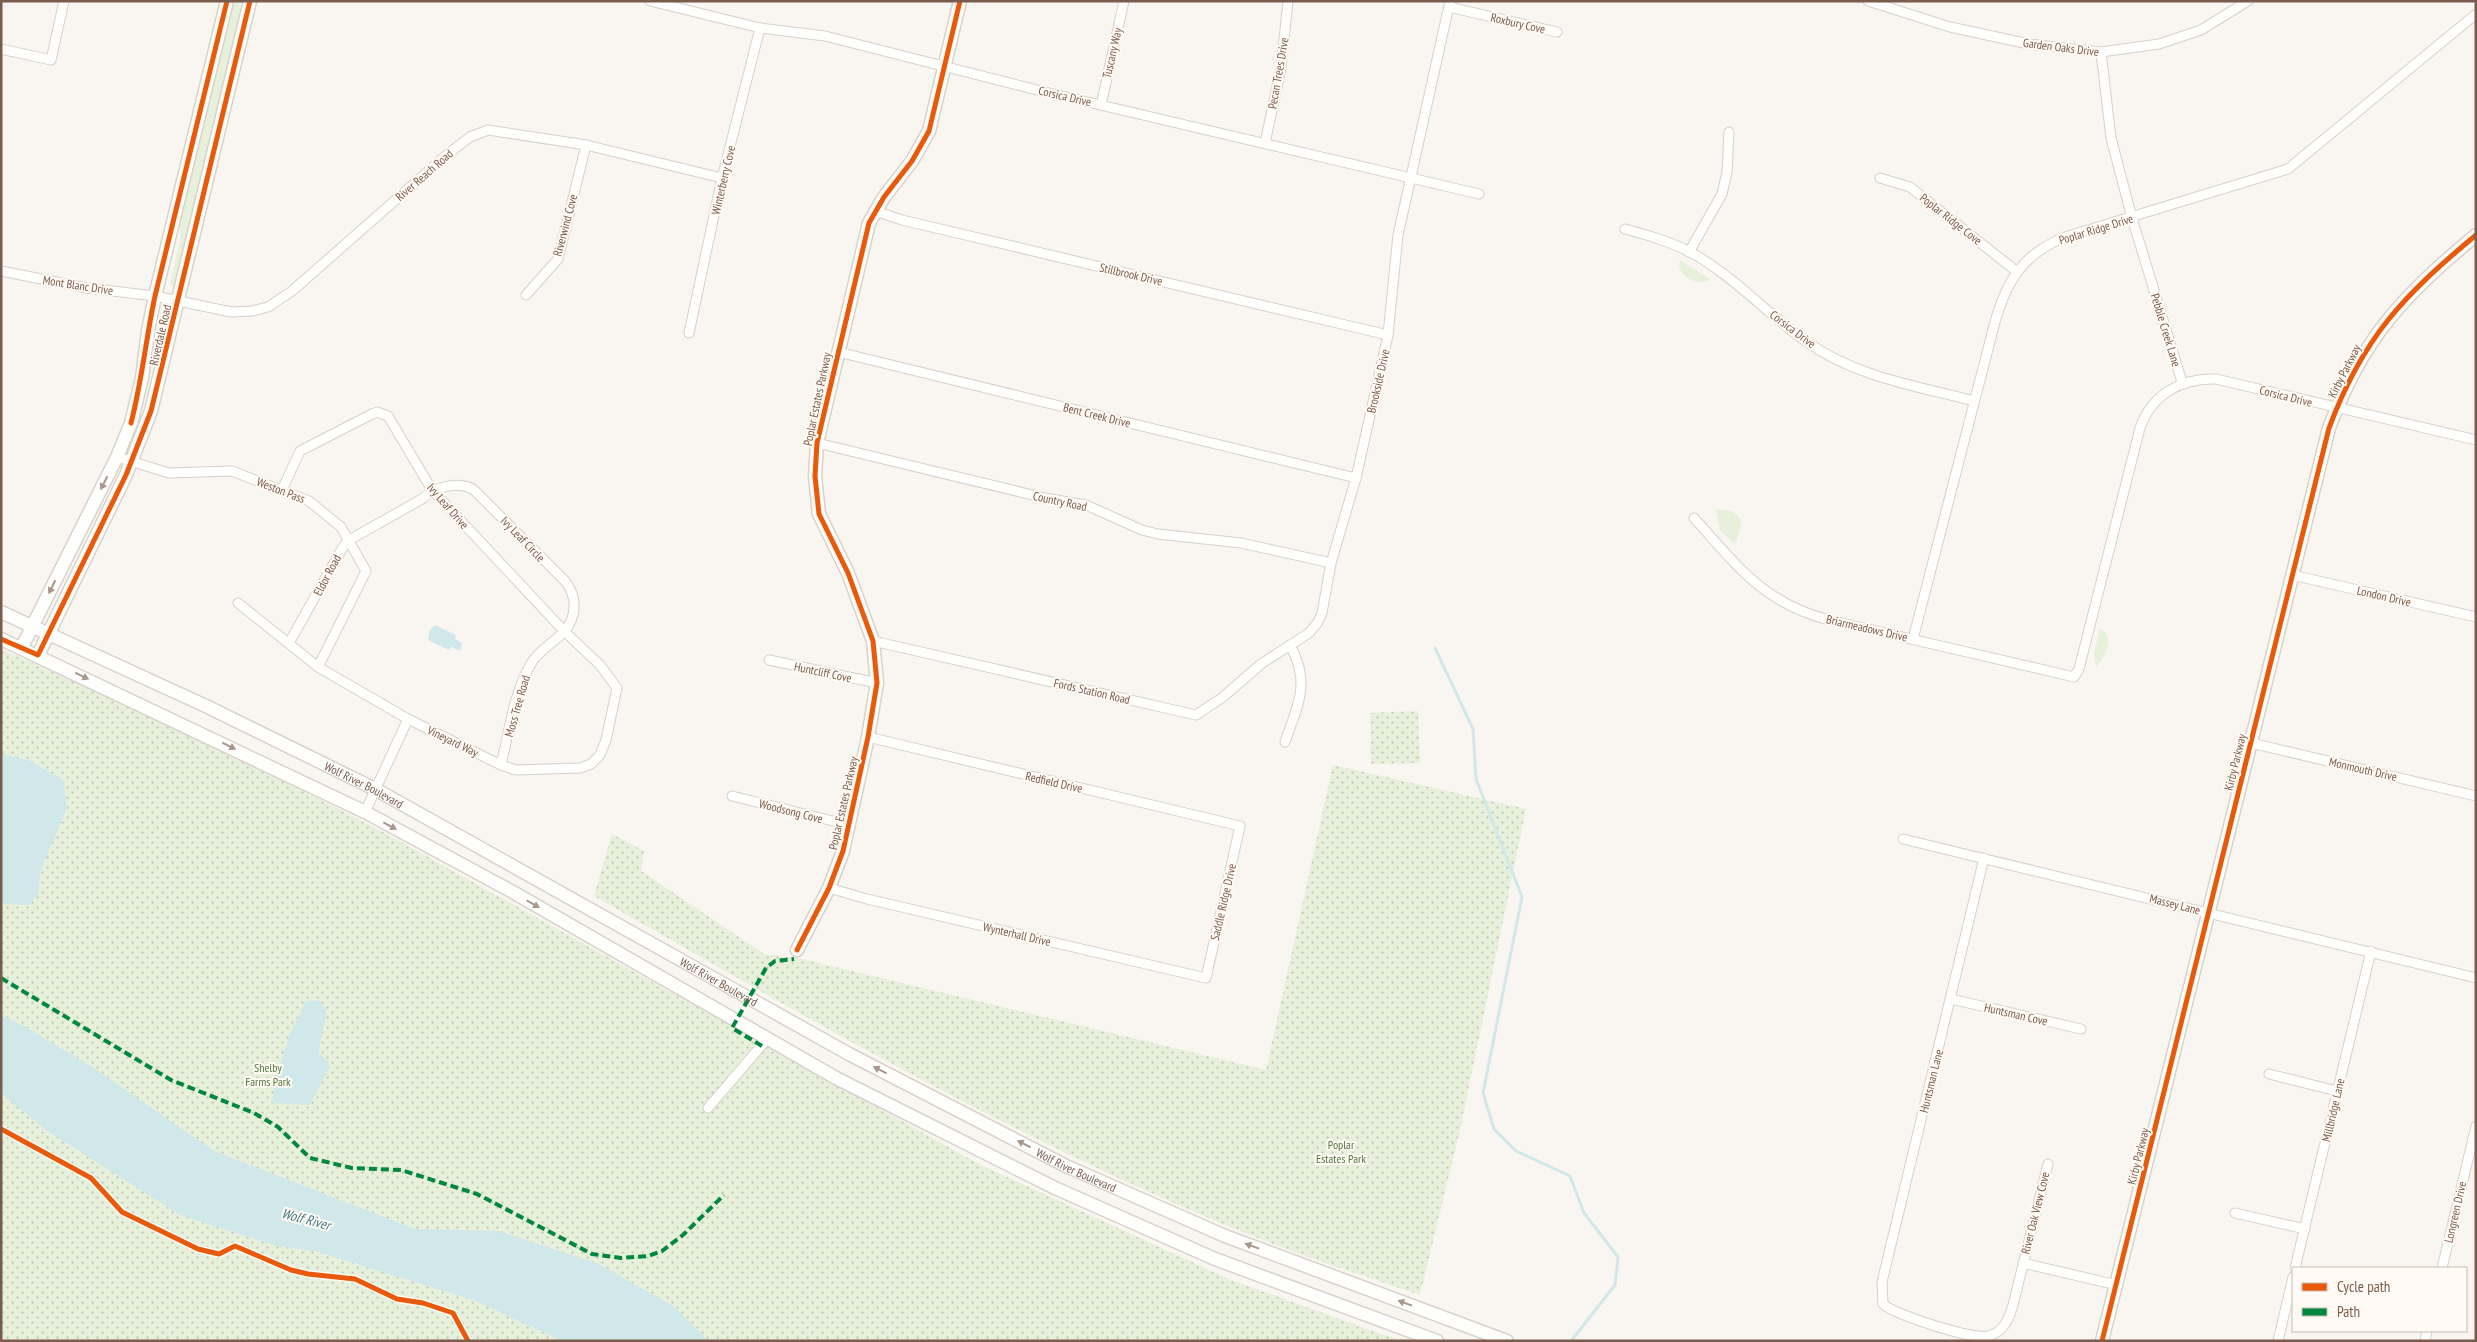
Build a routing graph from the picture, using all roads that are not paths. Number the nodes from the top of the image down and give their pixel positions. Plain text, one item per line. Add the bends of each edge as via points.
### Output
1 (64, 1) edge
2 (227, 1) edge
3 (250, 1) edge
4 (960, 1) edge
5 (1124, 1) edge
6 (1288, 1) edge
7 (1868, 1) edge
8 (2248, 1) edge
9 (653, 2) edge
10 (1450, 4) edge
11 (2476, 14) edge
12 (760, 28) junction
13 (1557, 32) dead end
14 (1, 49) edge
15 (2101, 52) junction
16 (946, 66) junction
17 (1101, 105) junction
18 (1729, 132) dead end
19 (1265, 144) junction
20 (586, 145) junction
21 (722, 178) junction
22 (1410, 178) junction
23 (1880, 178) dead end
24 (1479, 194) dead end
25 (875, 211) junction
26 (2132, 218) junction
27 (1625, 229) dead end
28 (2476, 235) edge
29 (1689, 252) junction
30 (1, 271) edge
31 (2016, 271) junction
32 (526, 295) dead end
33 (155, 296) junction
34 (178, 300) junction
35 (689, 333) dead end
36 (1388, 335) junction
37 (838, 352) junction
38 (2182, 382) junction
39 (1974, 401) junction
40 (2336, 408) junction
41 (2476, 440) edge
42 (817, 443) junction
43 (117, 457) junction
44 (132, 463) junction
45 (1356, 478) junction
46 (282, 490) junction
47 (432, 490) junction
48 (1694, 518) dead end
49 (349, 540) junction
50 (1332, 563) junction
51 (2292, 575) junction
52 (238, 603) dead end
53 (1, 612) edge
54 (2476, 618) edge
55 (33, 624) junction
56 (564, 631) junction
57 (49, 632) junction
58 (1, 639) edge
59 (1913, 639) junction
60 (872, 641) junction
61 (289, 643) junction
62 (1290, 645) junction
63 (22, 647) junction
64 (38, 655) junction
65 (769, 660) dead end
66 (600, 665) joint
67 (318, 667) junction
68 (2074, 677) joint
69 (877, 683) junction
70 (408, 719) junction
71 (868, 737) junction
72 (1285, 742) dead end
73 (2251, 743) junction
74 (501, 765) junction
75 (375, 789) junction
76 (732, 796) dead end
77 (2476, 796) edge
78 (365, 812) junction
79 (849, 825) junction
80 (1240, 826) joint
81 (1903, 839) dead end
82 (1984, 858) junction
83 (829, 888) junction
84 (2207, 912) junction
85 (797, 950) dead end
86 (2371, 952) junction
87 (1206, 978) joint
88 (2476, 978) edge
89 (1951, 999) junction
90 (2081, 1029) dead end
91 (767, 1039) junction
92 (2269, 1074) dead end
93 (2338, 1091) junction
94 (708, 1108) dead end
95 (2476, 1126) edge
96 (2048, 1164) dead end
97 (2235, 1213) dead end
98 (2305, 1229) junction
99 (2023, 1263) junction
100 (2295, 1267) edge
101 (2442, 1267) edge
102 (2292, 1281) edge
103 (2117, 1286) junction
104 (1883, 1304) joint
105 (1437, 1341) edge
106 (1507, 1341) edge
107 (2102, 1341) edge
108 (2278, 1341) edge

1 - 14 street via 51,60
2 - 33 main road, Riverdale Road
3 - 34 main road, Riverdale Road
4 - 16 main road, Poplar Estates Parkway
5 - 17 street, Tuscany Way
6 - 19 street, Pecan Trees Drive via 1281,68
7 - 15 street, Garden Oaks Drive via 1950,27 2029,44
8 - 15 street, Garden Oaks Drive via 2201,30 2159,44
9 - 12 street, Corsica Drive
10 - 13 street, Roxbury Cove
10 - 22 street, Brookside Drive
11 - 26 street, Poplar Ridge Drive via 2288,169
12 - 16 street, Corsica Drive via 825,36
12 - 21 street, Winterberry Cove
15 - 26 street, Pebble Creek Lane via 2111,138
16 - 17 street, Corsica Drive
16 - 25 main road, Poplar Estates Parkway via 923,145
17 - 19 street, Corsica Drive
18 - 29 street via 1727,172 1722,194
19 - 22 street, Corsica Drive
20 - 21 street, River Reach Road
20 - 32 street, Riverwind Cove via 558,259
20 - 34 street, River Reach Road via 488,130 470,137 292,291 268,307 231,312
21 - 35 street, Winterberry Cove
22 - 24 street, Corsica Drive
22 - 36 street, Brookside Drive via 1396,245
23 - 31 street, Poplar Ridge Cove via 1910,188
25 - 36 street, Stillbrook Drive
25 - 37 main road, Poplar Estates Parkway via 866,233
26 - 31 street, Poplar Ridge Drive via 2053,242
26 - 38 street, Pebble Creek Lane
27 - 29 street, Corsica Drive
28 - 40 main road, Kirby Parkway via 2428,276 2393,313 2366,349
29 - 39 street, Corsica Drive via 1722,273 1807,342 1844,363 1881,377
30 - 33 street, Mont Blanc Drive via 87,288
31 - 39 street, Poplar Ridge Drive via 1999,307
33 - 34 street, River Reach Road
33 - 43 main road, Riverdale Road via 142,378
34 - 44 main road, Riverdale Road via 152,411
36 - 45 street, Brookside Drive
37 - 42 main road, Poplar Estates Parkway
37 - 45 street, Bent Creek Drive
38 - 40 street, Corsica Drive via 2216,379
38 - 68 street, Pebble Creek Lane via 2158,398 2142,422 2079,669
39 - 59 street, Poplar Ridge Drive
40 - 41 street, Corsica Drive
40 - 51 main road, Kirby Parkway
42 - 50 street, Country Road via 1053,500 1086,505 1158,534 1241,543
42 - 60 main road, Poplar Estates Parkway via 818,514 848,573
43 - 44 street, Weston Pass
43 -> 55 main road, Riverdale Road
44 - 46 street, Weston Pass via 169,473 232,471
44 - 57 main road, Riverdale Road
45 - 50 street, Brookside Drive
46 - 47 street, Ivy Leaf Drive via 300,452 377,412 388,416
46 - 49 street, Weston Pass via 309,501 323,511 342,527
47 - 49 street, Eldor Road via 422,499
47 - 56 street, Ivy Leaf Drive
47 - 56 street, Ivy Leaf Circle via 455,484 473,489 565,581 570,588 574,610
48 - 59 street, Briarmeadows Drive via 1750,579 1783,603 1811,615
49 - 61 street, Eldor Road
49 - 67 street, Weston Pass via 366,571
50 - 62 street, Brookside Drive via 1318,622 1309,633
51 - 54 street, London Drive
51 - 73 main road, Kirby Parkway
52 - 61 street, Vineyard Way
53 - 55 main road, Wolf River Boulevard
55 - 57 main road, Wolf River Boulevard
55 - 63 main road, Riverdale Road
56 - 66 street, Ivy Leaf Drive
56 - 74 street, Moss Tree Road via 538,655 526,673
57 - 64 main road, Riverdale Road
57 - 75 main road, Wolf River Boulevard
58 - 63 main road, Wolf River Boulevard
59 - 68 street, Briarmeadows Drive
60 - 62 street, Fords Station Road via 1196,716
60 - 69 main road, Poplar Estates Parkway
61 - 67 street, Vineyard Way
62 - 72 street via 1300,664 1302,679
63 - 64 main road, Wolf River Boulevard
64 -> 78 main road, Wolf River Boulevard
65 - 69 street, Huntcliff Cove
66 - 74 street, Vineyard Way via 617,688 606,740 596,759 586,766 565,770 516,770
67 - 70 street, Vineyard Way
69 - 71 main road, Poplar Estates Parkway
70 - 74 street, Vineyard Way
70 - 75 street
71 - 79 main road, Poplar Estates Parkway
71 - 80 street, Redfield Drive
73 - 77 street, Monmouth Drive
73 - 84 main road, Kirby Parkway
75 - 78 street
106 -> 75 main road, Wolf River Boulevard via 1225,1236 1066,1166 849,1054
76 - 79 street, Woodsong Cove
78 -> 91 main road, Wolf River Boulevard via 511,891
79 - 83 main road, Poplar Estates Parkway
80 - 87 street, Saddle Ridge Drive
81 - 82 street, Massey Lane
82 - 84 street, Massey Lane
82 - 89 street, Huntsman Lane
83 - 85 main road, Poplar Estates Parkway
83 - 87 street, Wynterhall Drive
84 - 86 street, Massey Lane
84 - 103 main road, Kirby Parkway
86 - 88 street, Massey Lane
86 - 93 street, Millbridge Lane
89 - 90 street, Huntsman Cove
89 - 104 street, Huntsman Lane via 1882,1282
91 - 94 street
91 - 105 main road, Wolf River Boulevard via 836,1078 1055,1188 1215,1259
92 - 93 street
93 - 98 street, Millbridge Lane
95 - 101 street, Longreen Drive
96 - 99 street, River Oak View Cove
97 - 98 street
98 - 100 street, Millbridge Lane
99 - 103 street
99 - 104 street, River Oak View Cove via 2006,1323 1989,1336 1971,1336 1894,1311
102 - 108 street
103 - 107 main road, Kirby Parkway

